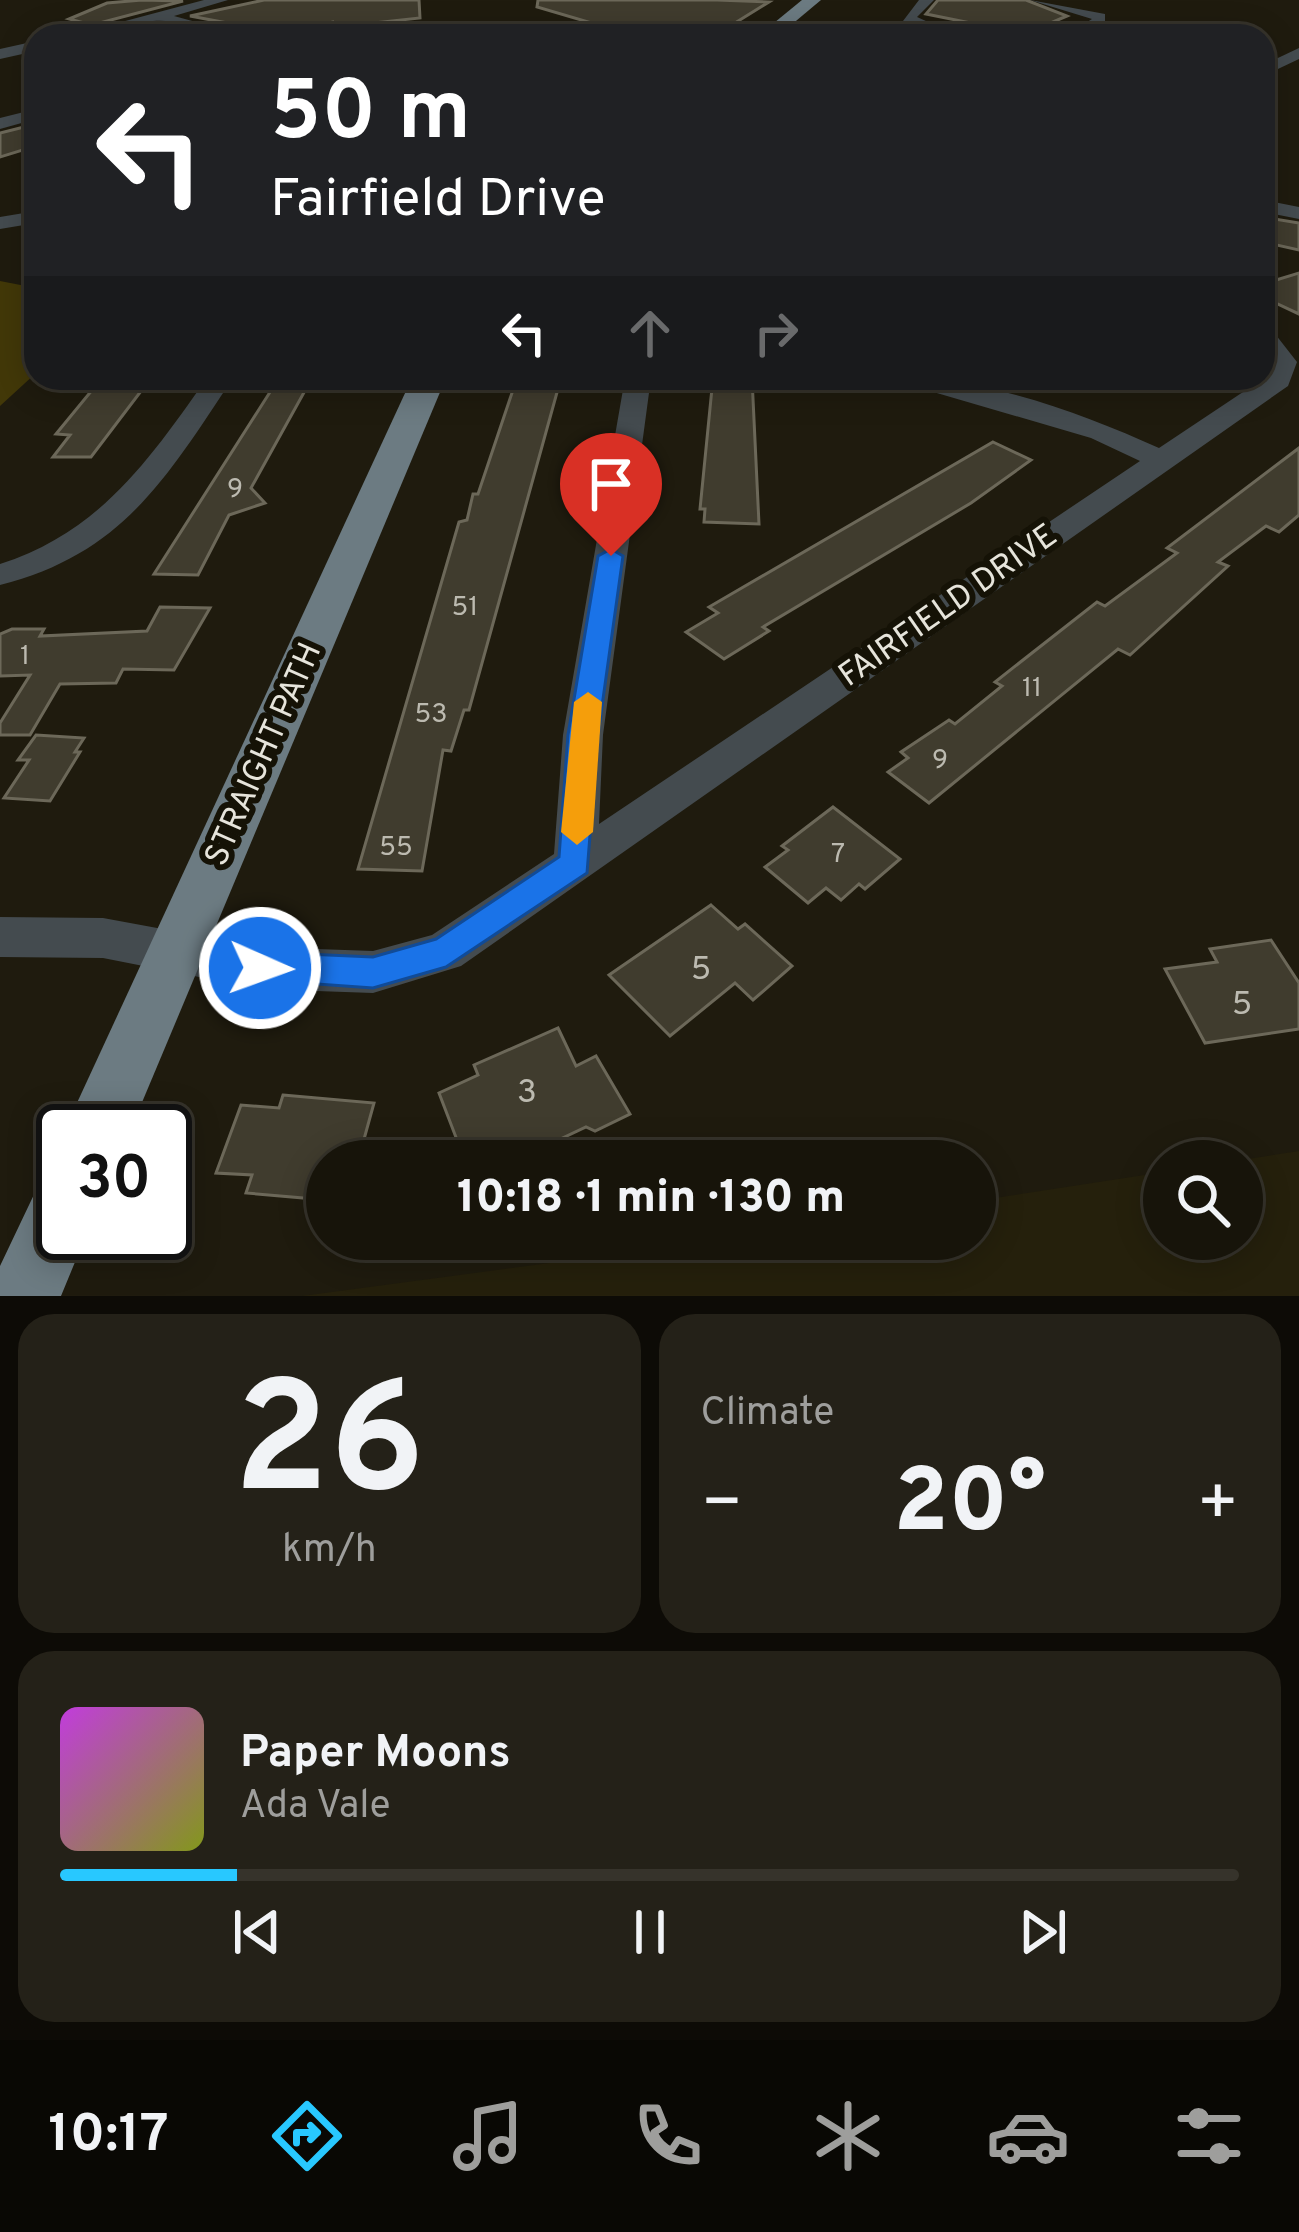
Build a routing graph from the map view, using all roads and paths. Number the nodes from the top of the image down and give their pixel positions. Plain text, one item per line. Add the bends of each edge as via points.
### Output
1 (220, 0) edge
2 (813, 0) edge
3 (927, 0) edge
4 (1036, 0) edge
5 (159, 16) junction
6 (126, 24) edge
7 (191, 24) edge
8 (782, 24) edge
9 (923, 24) edge
10 (1099, 24) edge
11 (1275, 350) edge
12 (1275, 383) edge
13 (211, 390) edge
14 (424, 390) edge
15 (636, 390) edge
16 (957, 390) edge
17 (1264, 390) edge
18 (1161, 460) junction
19 (0, 575) edge
20 (575, 864) junction
21 (0, 937) edge
22 (177, 948) junction
23 (110, 1104) edge
24 (40, 1260) edge
25 (24, 1296) edge

1 - 5 street
2 - 8 main road
3 - 9 street via 908,18
4 - 10 street via 1100,17
5 - 6 street
5 - 7 street
11 - 12 street, FAIRFIELD DRIVE via 1284,362
13 - 19 street via 126,510 92,540
14 - 22 main road, STRAIGHT PATH
15 - 20 street via 583,735
16 - 18 street via 1102,432
17 - 18 street, FAIRFIELD DRIVE
18 - 20 street, FAIRFIELD DRIVE
20 - 22 street, FAIRFIELD DRIVE via 446,952 373,972 260,968
21 - 22 street, FAIRFIELD DRIVE
22 - 23 main road, STRAIGHT PATH
24 - 25 main road

